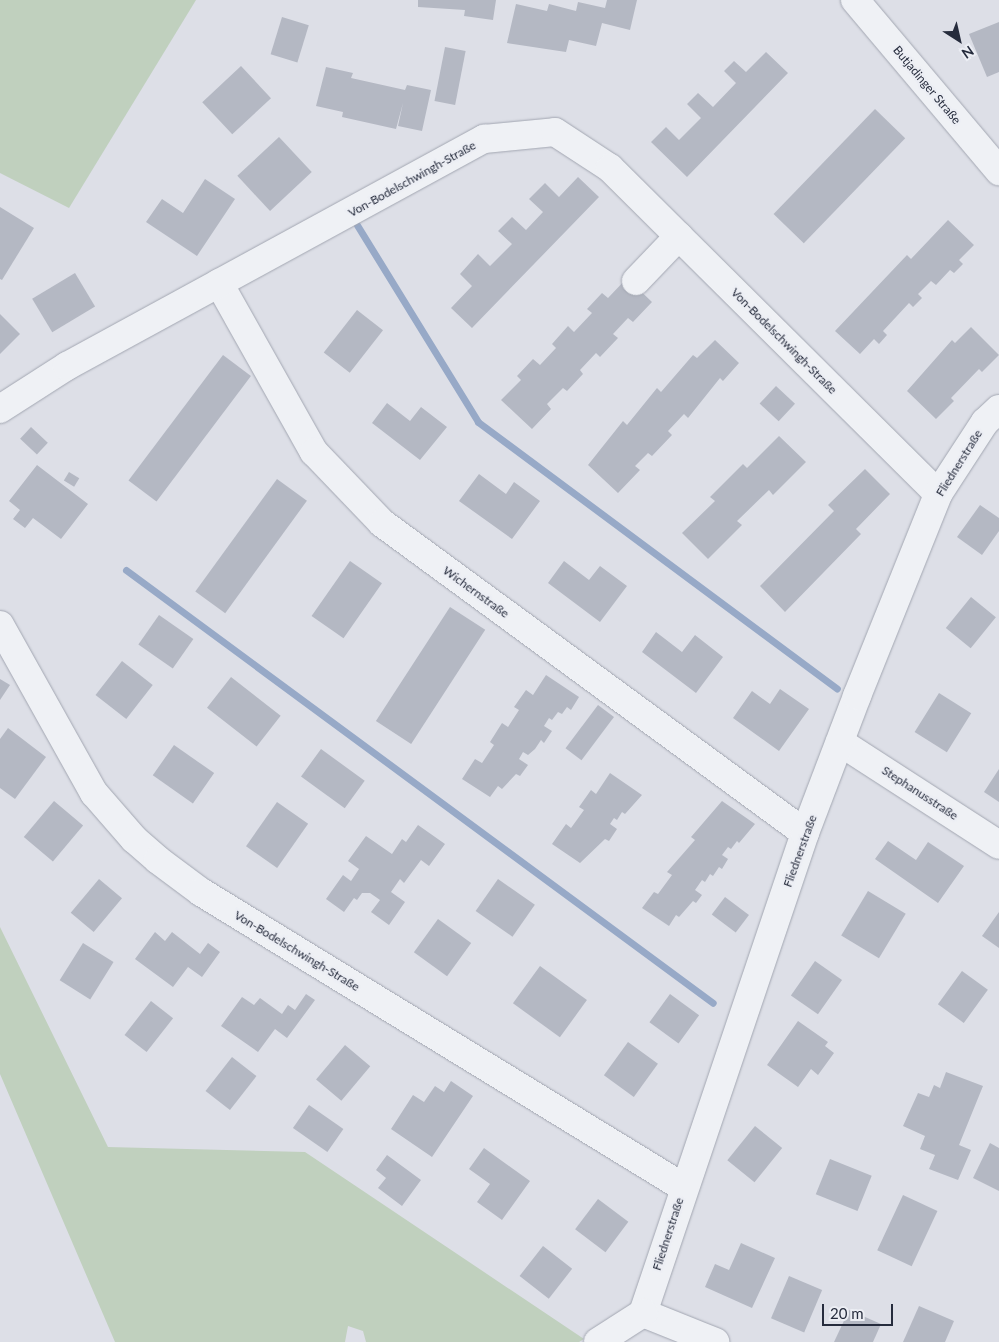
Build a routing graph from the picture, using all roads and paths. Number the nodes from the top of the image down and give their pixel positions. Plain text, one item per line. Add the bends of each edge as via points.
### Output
1 (855, 0) edge
2 (999, 171) edge
3 (679, 236) junction
4 (636, 281) dead end
5 (219, 282) junction
6 (0, 409) edge
7 (999, 409) edge
8 (938, 494) junction
9 (0, 624) edge
10 (840, 742) junction
11 (806, 833) junction
12 (999, 845) edge
13 (683, 1187) junction
14 (643, 1314) junction
15 (598, 1342) edge
16 (714, 1342) edge

1 - 2 street, Butjadinger Straße
3 - 4 street
3 - 5 street, Von-Bodelschwingh-Straße via 610,168 555,132 484,139
3 - 8 street, Von-Bodelschwingh-Straße
5 - 6 street, Von-Bodelschwingh-Straße via 67,366
5 - 11 street, Wichernstraße via 314,452 382,523
7 - 8 street, Fliednerstraße via 985,422
8 - 10 street, Fliednerstraße
9 - 13 street, Von-Bodelschwingh-Straße via 94,793 158,860 215,901
10 - 11 street, Fliednerstraße
10 - 12 street, Stephanusstraße
11 - 13 street, Fliednerstraße
13 - 14 street, Fliednerstraße
14 - 15 street
14 - 16 street

